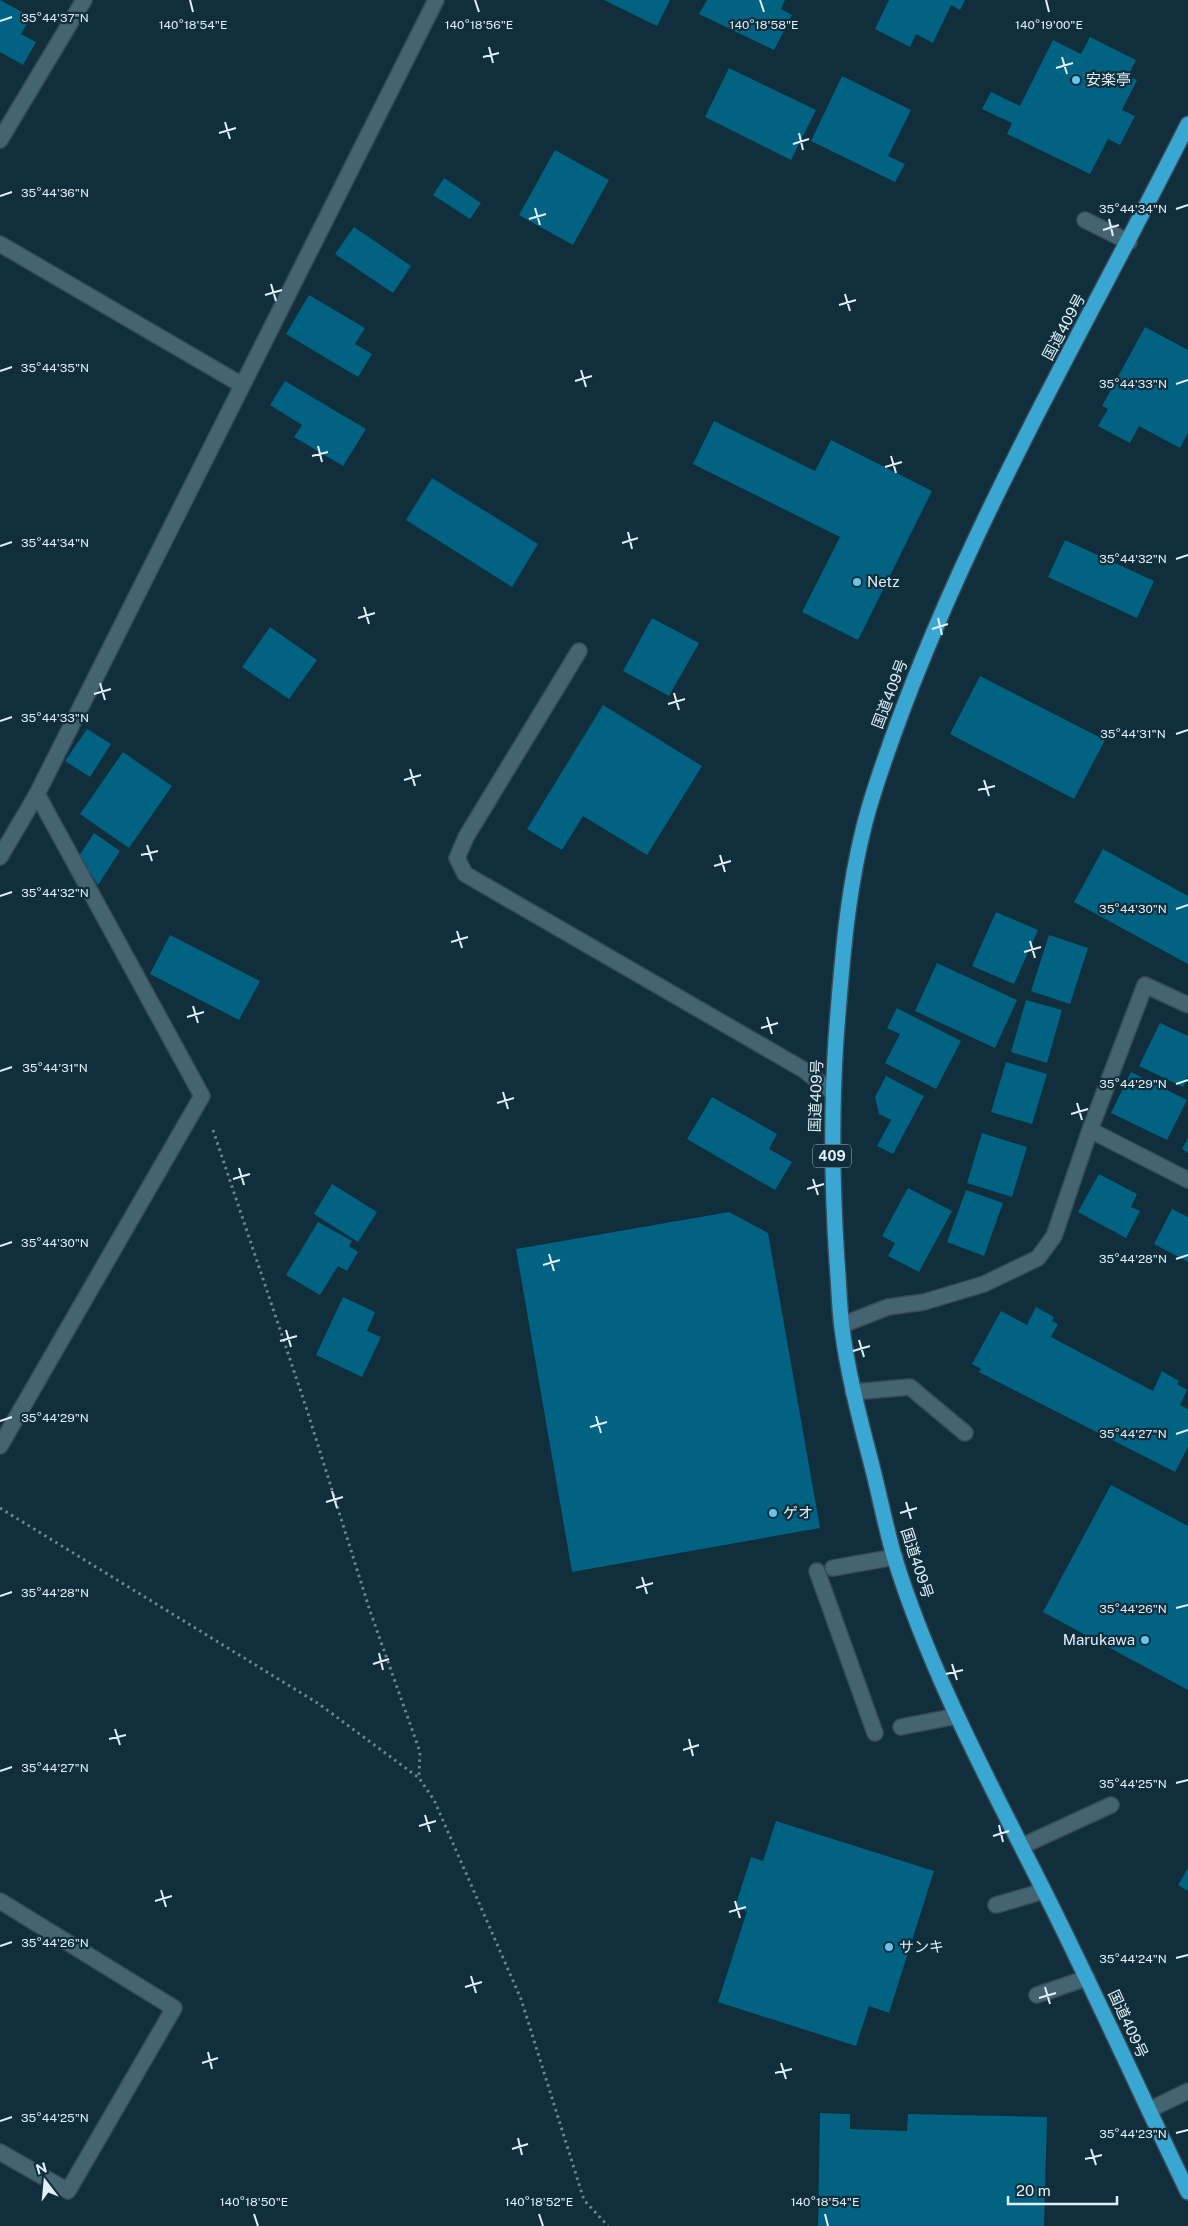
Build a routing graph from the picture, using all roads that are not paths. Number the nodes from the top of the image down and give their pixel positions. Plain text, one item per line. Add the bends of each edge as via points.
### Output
1 (84, 0) edge
2 (436, 0) edge
3 (1188, 124) edge
4 (0, 140) edge
5 (1085, 220) dead end
6 (1129, 242) junction
7 (0, 244) edge
8 (242, 385) junction
9 (579, 651) dead end
10 (36, 794) junction
11 (0, 857) edge
12 (1188, 1005) edge
13 (832, 1092) junction
14 (1090, 1130) junction
15 (1188, 1180) edge
16 (842, 1326) junction
17 (853, 1392) junction
18 (965, 1433) dead end
19 (0, 1446) edge
20 (894, 1557) junction
21 (833, 1568) dead end
22 (817, 1571) dead end
23 (957, 1716) junction
24 (901, 1727) dead end
25 (875, 1733) dead end
26 (1111, 1805) dead end
27 (1022, 1846) junction
28 (1044, 1890) junction
29 (0, 1902) edge
30 (996, 1905) dead end
31 (1087, 1978) junction
32 (1037, 1995) dead end
33 (1188, 2091) edge
34 (1149, 2110) junction
35 (0, 2152) edge
36 (1188, 2192) edge

1 - 4 street
2 - 8 street
3 - 6 highway, 国道409号 / 409
5 - 6 street
6 - 13 highway, 国道409号 / 409 via 997,492 938,621 896,727 870,805 852,887 840,979
7 - 8 street
8 - 10 street
9 - 13 street via 466,837 456,858 465,874 804,1070
10 - 11 street
10 - 19 street via 202,1096
12 - 14 street via 1146,984
13 - 16 highway, 国道409号 / 409 via 832,1186
14 - 15 street
14 - 16 street via 1054,1236 1038,1258 984,1284 924,1302 888,1307
16 - 17 highway, 国道409号 / 409
17 - 18 street via 910,1387
17 - 20 highway, 国道409号 / 409
20 - 21 street
20 - 23 highway, 国道409号 / 409
22 - 25 street
23 - 24 street
23 - 27 highway, 国道409号 / 409
26 - 27 street
27 - 28 highway, 国道409号 / 409
28 - 30 street
28 - 31 highway, 国道409号 / 409
29 - 35 street via 174,2008 68,2191
31 - 32 street
31 - 34 highway, 国道409号 / 409
33 - 34 street
34 - 36 highway, 国道409号 / 409

